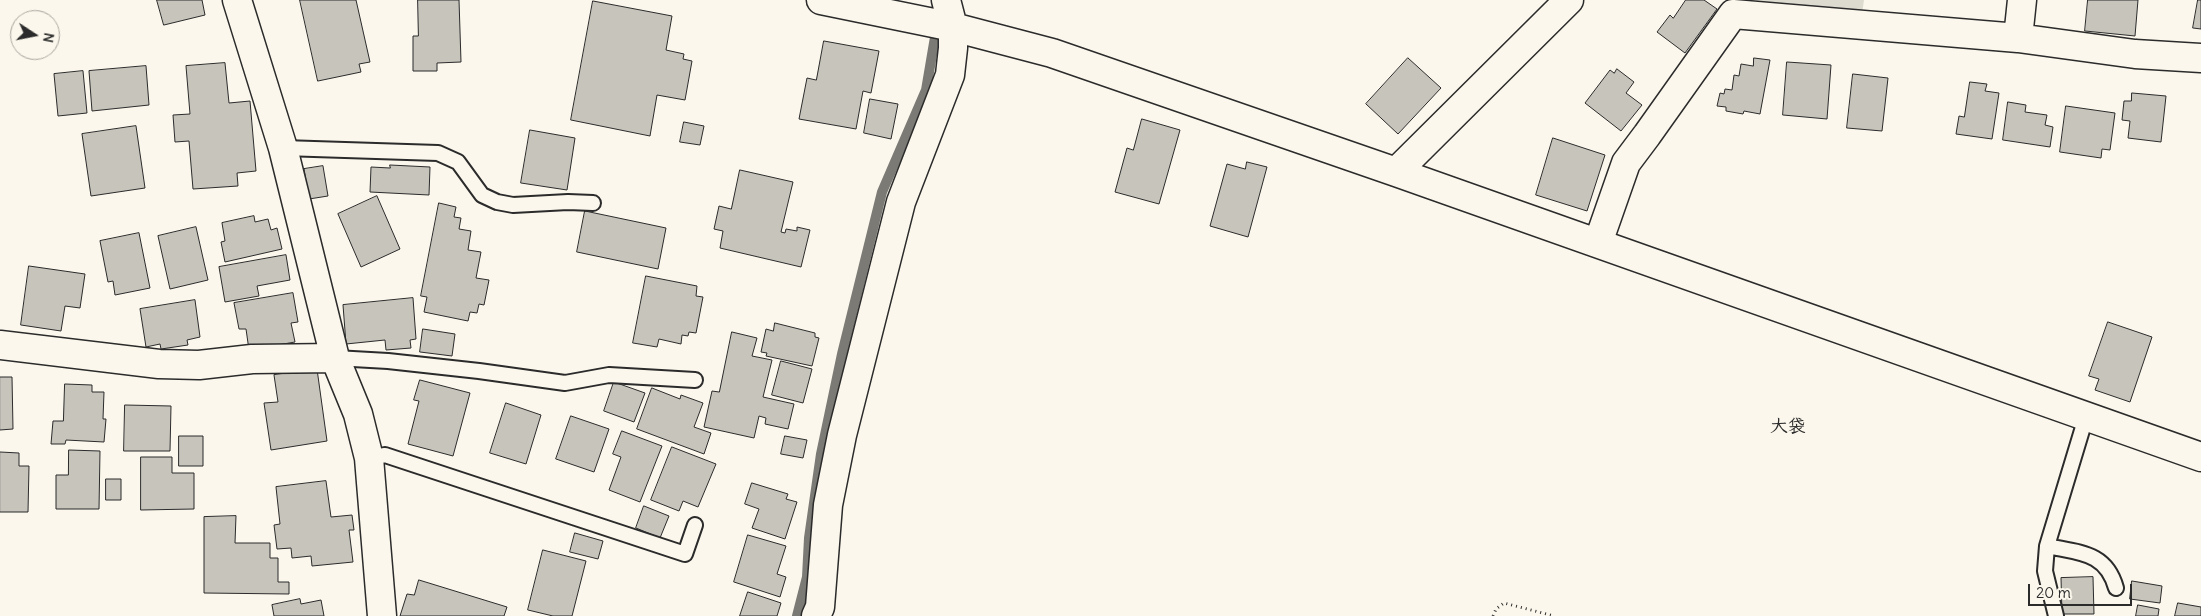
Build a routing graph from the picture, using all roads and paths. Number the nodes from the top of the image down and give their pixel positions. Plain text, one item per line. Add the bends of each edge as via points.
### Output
1 (237, 0) edge
2 (821, 0) edge
3 (946, 0) edge
4 (1569, 0) edge
5 (2022, 0) edge
6 (953, 26) junction
7 (2018, 38) junction
8 (2201, 58) edge
9 (283, 148) junction
10 (1396, 172) junction
11 (592, 203) dead end
12 (1598, 243) junction
13 (0, 345) edge
14 (336, 358) junction
15 (695, 380) dead end
16 (2086, 417) junction
17 (2201, 457) edge
18 (369, 458) junction
19 (695, 525) dead end
20 (2047, 546) junction
21 (2116, 588) dead end
22 (382, 616) edge
23 (816, 616) edge
24 (1493, 616) edge
25 (1554, 616) edge
26 (2056, 616) edge

1 - 9 street
2 - 6 street
3 - 6 street
4 - 10 street
5 - 7 street
6 - 10 street via 1052,53
6 - 23 street via 950,75 901,202 842,435 828,505 820,607
7 - 8 street via 2135,54
7 - 12 street via 1734,14 1626,162
9 - 11 lane via 438,154 458,162 482,194 497,202 513,205
9 - 14 street
10 - 12 street
12 - 16 street
13 - 14 street via 159,364
14 - 15 lane via 479,371 565,384 610,375
14 - 18 street via 358,414
16 - 17 street
16 - 20 lane
18 - 19 lane via 384,454 685,554
18 - 22 street
20 - 21 lane via 2083,553 2103,562 2113,576
20 - 26 lane via 2045,571
24 - 25 path via 1504,603

